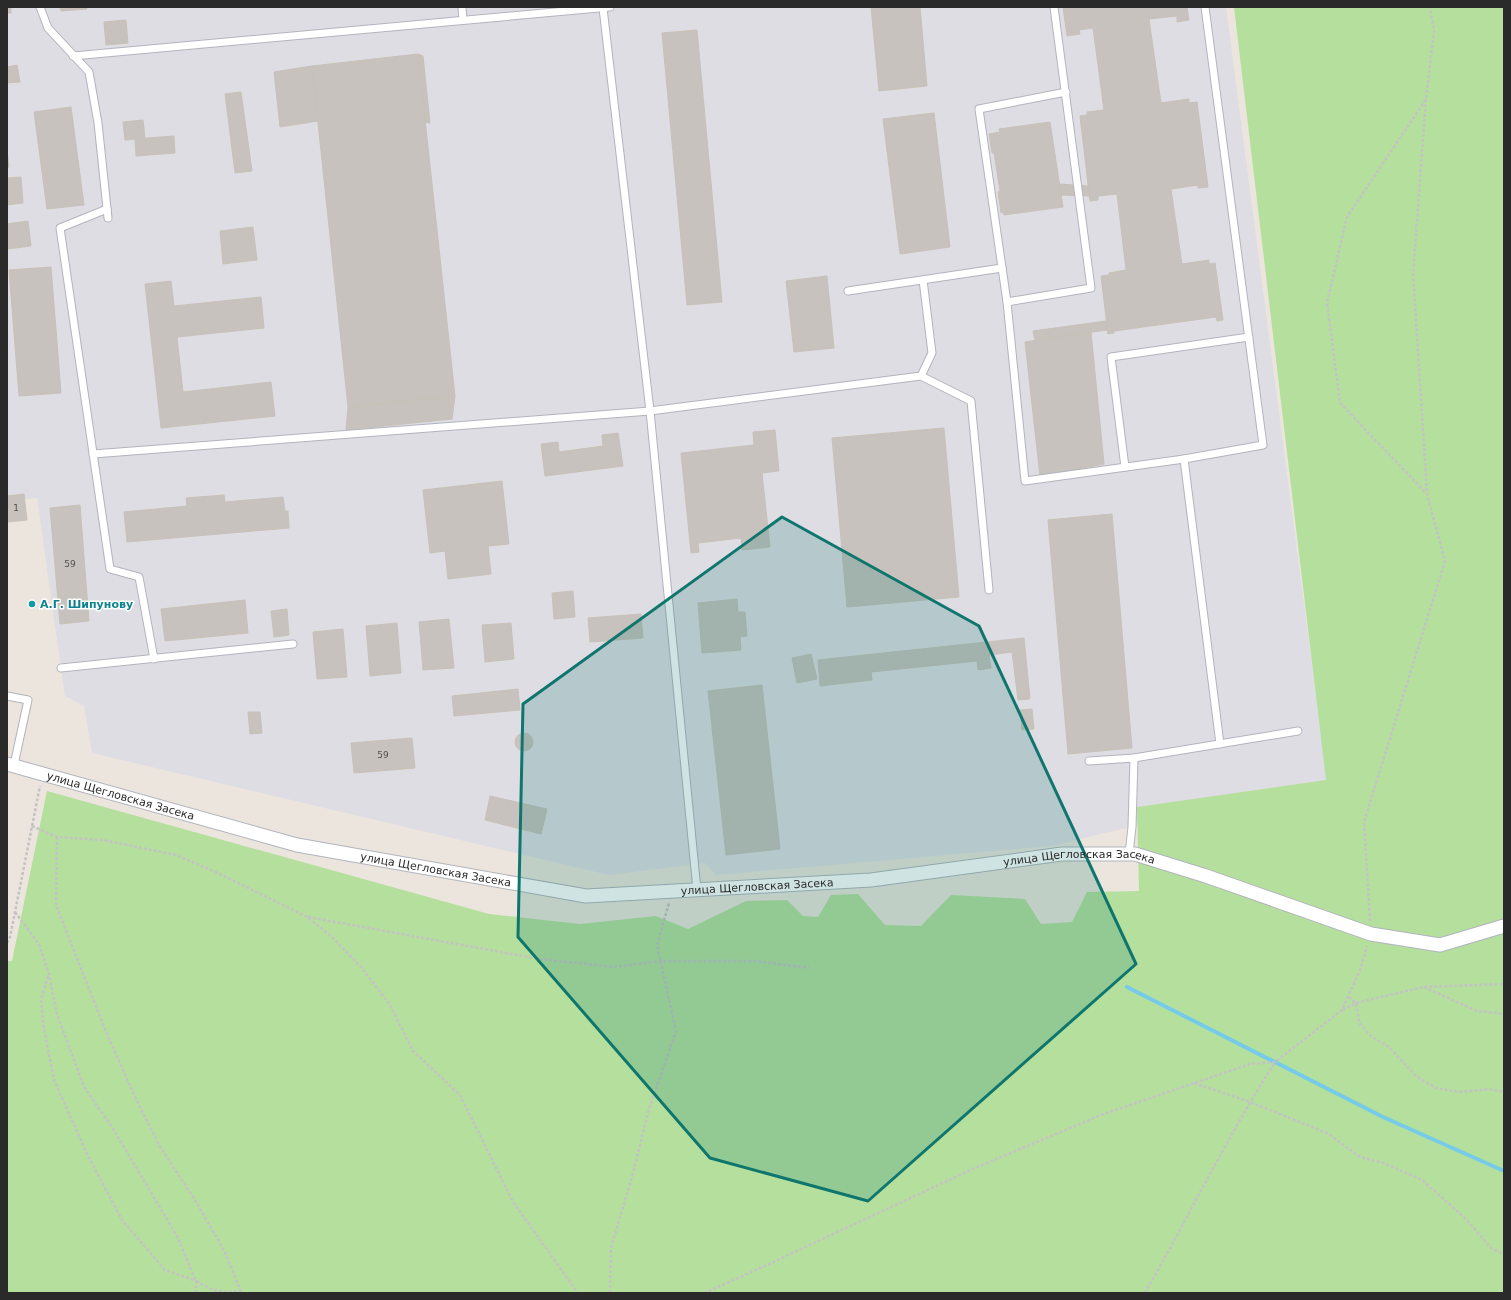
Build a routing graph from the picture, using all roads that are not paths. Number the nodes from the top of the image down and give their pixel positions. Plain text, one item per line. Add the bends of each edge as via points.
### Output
1 (40, 7) edge
2 (462, 7) edge
3 (607, 7) edge
4 (1054, 7) edge
5 (1205, 7) edge
6 (462, 20) junction
7 (73, 56) junction
8 (1066, 92) junction
9 (107, 209) junction
10 (108, 218) dead end
11 (1002, 268) junction
12 (923, 280) junction
13 (848, 291) dead end
14 (1007, 302) junction
15 (1249, 337) junction
16 (921, 376) junction
17 (650, 411) junction
18 (93, 454) junction
19 (1184, 458) junction
20 (1125, 467) junction
21 (989, 590) dead end
22 (293, 644) dead end
23 (154, 659) junction
24 (61, 668) dead end
25 (7, 696) edge
26 (1298, 731) dead end
27 (1220, 744) junction
28 (1134, 758) junction
29 (1089, 761) dead end
30 (10, 764) edge
31 (1129, 854) junction
32 (697, 890) junction
33 (1504, 926) edge

1 - 7 lane via 48,28
2 - 6 lane
3 - 6 lane
3 - 17 lane
4 - 8 lane
5 - 15 lane
6 - 7 lane
7 - 9 lane via 89,72 98,123
8 - 11 lane via 979,109
8 - 14 lane via 1091,288
9 - 10 lane
9 - 18 lane via 60,228
11 - 12 lane
11 - 14 lane
12 - 13 lane
12 - 16 lane via 932,353
14 - 20 lane via 1025,481
15 - 19 lane via 1263,445
15 - 20 lane via 1111,357
16 - 17 lane
16 - 21 lane via 971,401
17 - 18 lane
17 - 32 lane
18 - 23 lane via 110,569 139,577
19 - 20 lane
19 - 27 lane
22 - 23 lane
23 - 24 lane
25 - 30 lane via 28,700
26 - 27 lane
27 - 28 lane
28 - 29 lane
28 - 31 lane
30 - 32 street, улица Щегловская Засека via 297,845 586,896
31 - 32 street, улица Щегловская Засека via 1062,854 871,880
31 - 33 street, улица Щегловская Засека via 1206,876 1371,934 1440,945

